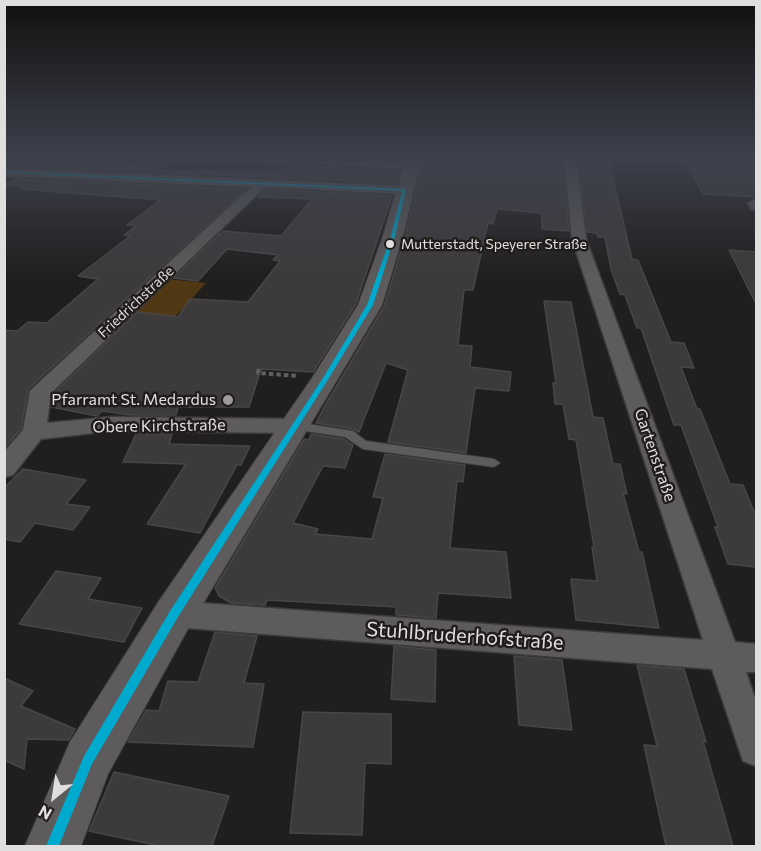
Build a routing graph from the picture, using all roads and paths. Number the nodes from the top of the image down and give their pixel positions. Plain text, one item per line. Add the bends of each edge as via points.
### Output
1 (247, 197) edge
2 (403, 197) edge
3 (574, 197) edge
4 (260, 369) dead end
5 (267, 373) dead end
6 (295, 426) junction
7 (34, 432) junction
8 (494, 463) dead end
9 (4, 470) edge
10 (174, 614) junction
11 (725, 656) junction
12 (756, 657) edge
13 (756, 748) edge
14 (52, 846) edge

1 - 7 street, Friedrichstraße via 41,391
2 - 6 main road via 370,305
3 - 11 street, Gartenstraße via 579,239
4 - 5 path via 258,373
6 - 7 street, Obere Kirchstraße via 111,424
6 - 8 lane via 349,435 363,445
6 - 10 main road
7 - 9 street
10 - 11 street, Stuhlbruderhofstraße
10 - 14 main road via 88,760
11 - 12 street, Stuhlbruderhofstraße
11 - 13 street, Gartenstraße

